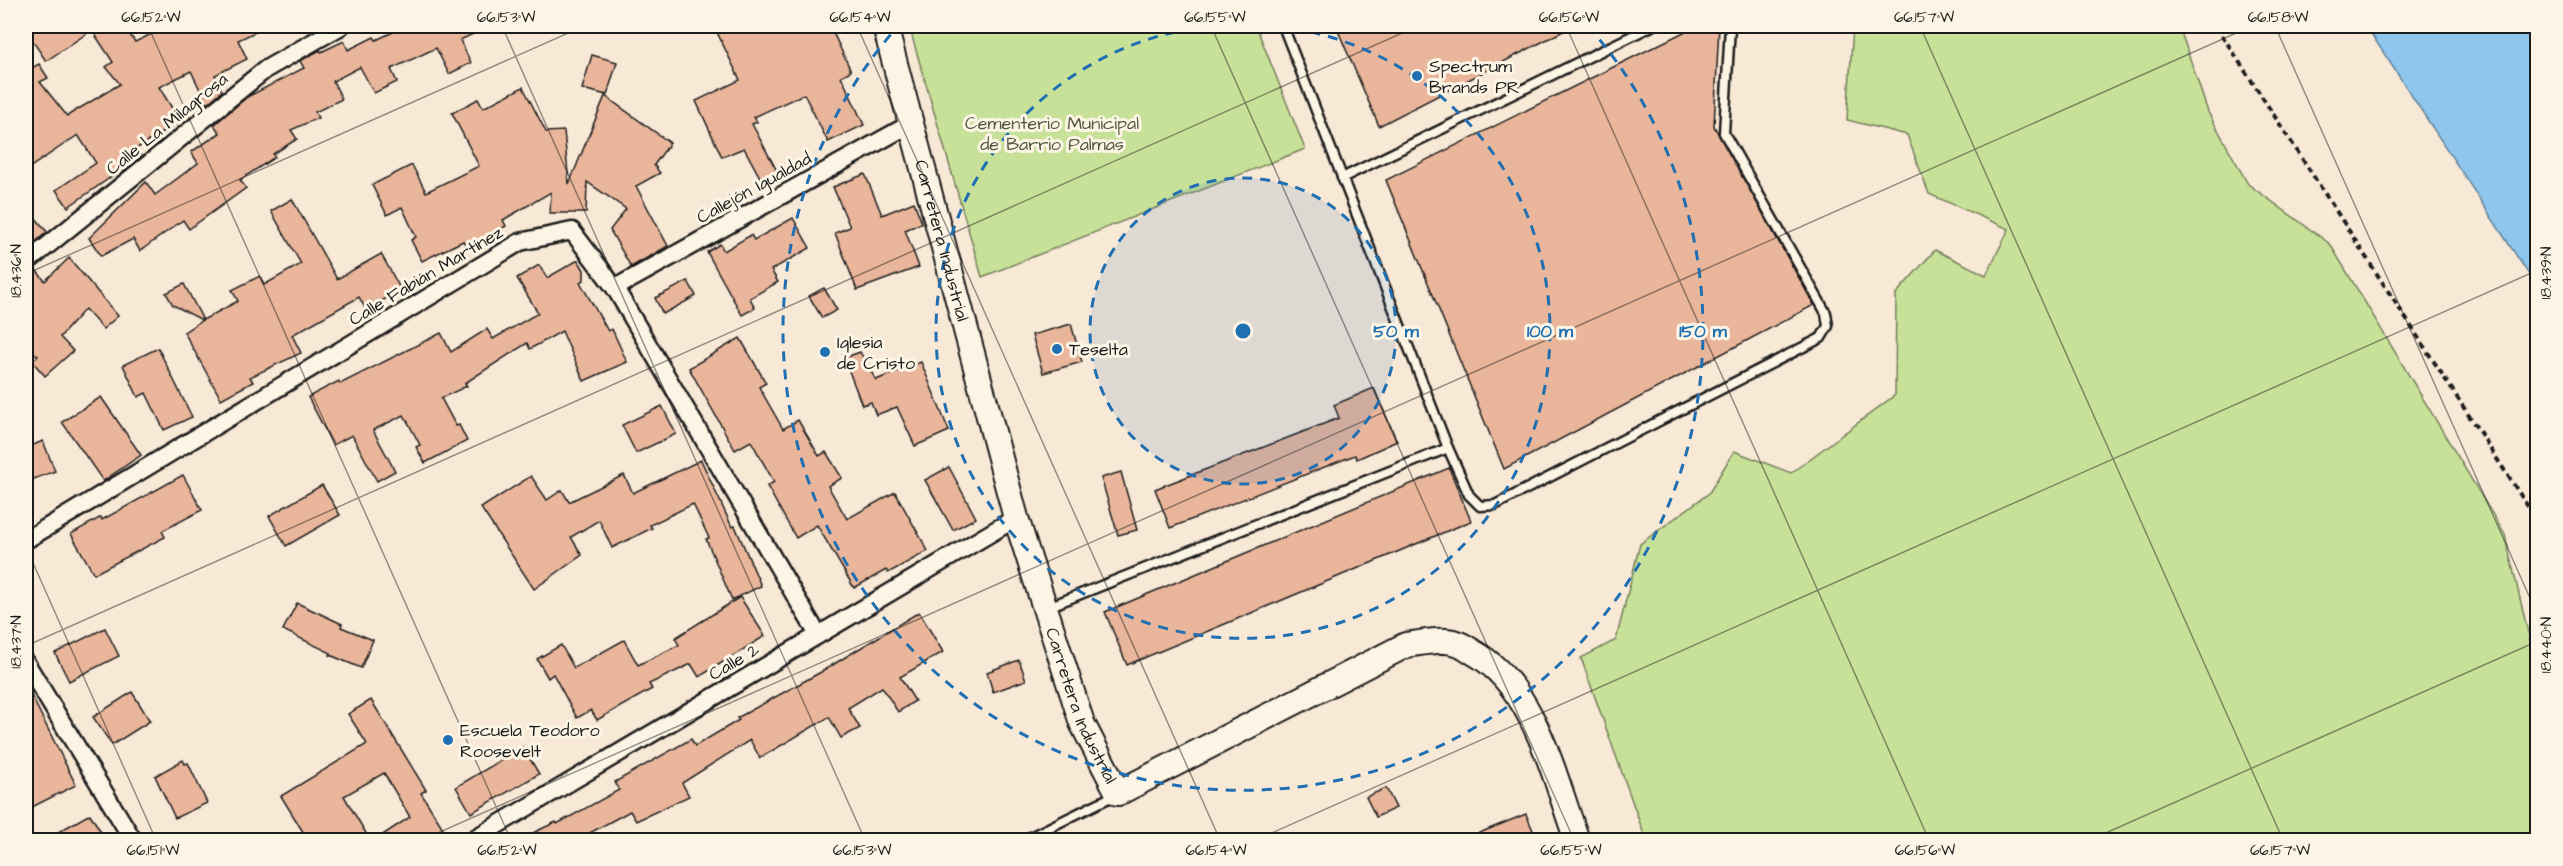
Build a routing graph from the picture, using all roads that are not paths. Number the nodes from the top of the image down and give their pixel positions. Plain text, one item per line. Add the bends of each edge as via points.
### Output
1 (341, 26) edge
2 (885, 26) edge
3 (1282, 26) edge
4 (1652, 26) edge
5 (1730, 26) edge
6 (912, 123) junction
7 (1342, 178) junction
8 (26, 263) edge
9 (615, 288) junction
10 (1448, 448) junction
11 (1016, 518) junction
12 (26, 540) edge
13 (1045, 609) junction
14 (818, 635) junction
15 (26, 663) edge
16 (1118, 793) junction
17 (133, 840) edge
18 (472, 840) edge
19 (1024, 840) edge
20 (1577, 840) edge

1 - 8 street, Calle La Milagrosa via 266,69
2 - 6 street, Carretera Industrial
3 - 7 lane
4 - 7 lane
5 - 10 lane via 1724,133 1826,313 1828,326 1821,338 1495,505 1480,506 1469,495
6 - 9 street, Callejón Igualdad
6 - 11 street, Carretera Industrial
7 - 10 lane
9 - 12 street, Calle Fabián Martínez via 572,231 520,242
9 - 14 street, Calle Fabián Martínez
10 - 13 lane
11 - 13 street, Carretera Industrial
11 - 14 street, Calle 2
13 - 16 street, Carretera Industrial via 1082,723
14 - 18 street, Calle 2
15 - 17 street
16 - 19 lane
16 - 20 street, Carretera Industrial via 1406,645 1456,643 1488,660 1513,687 1535,726

